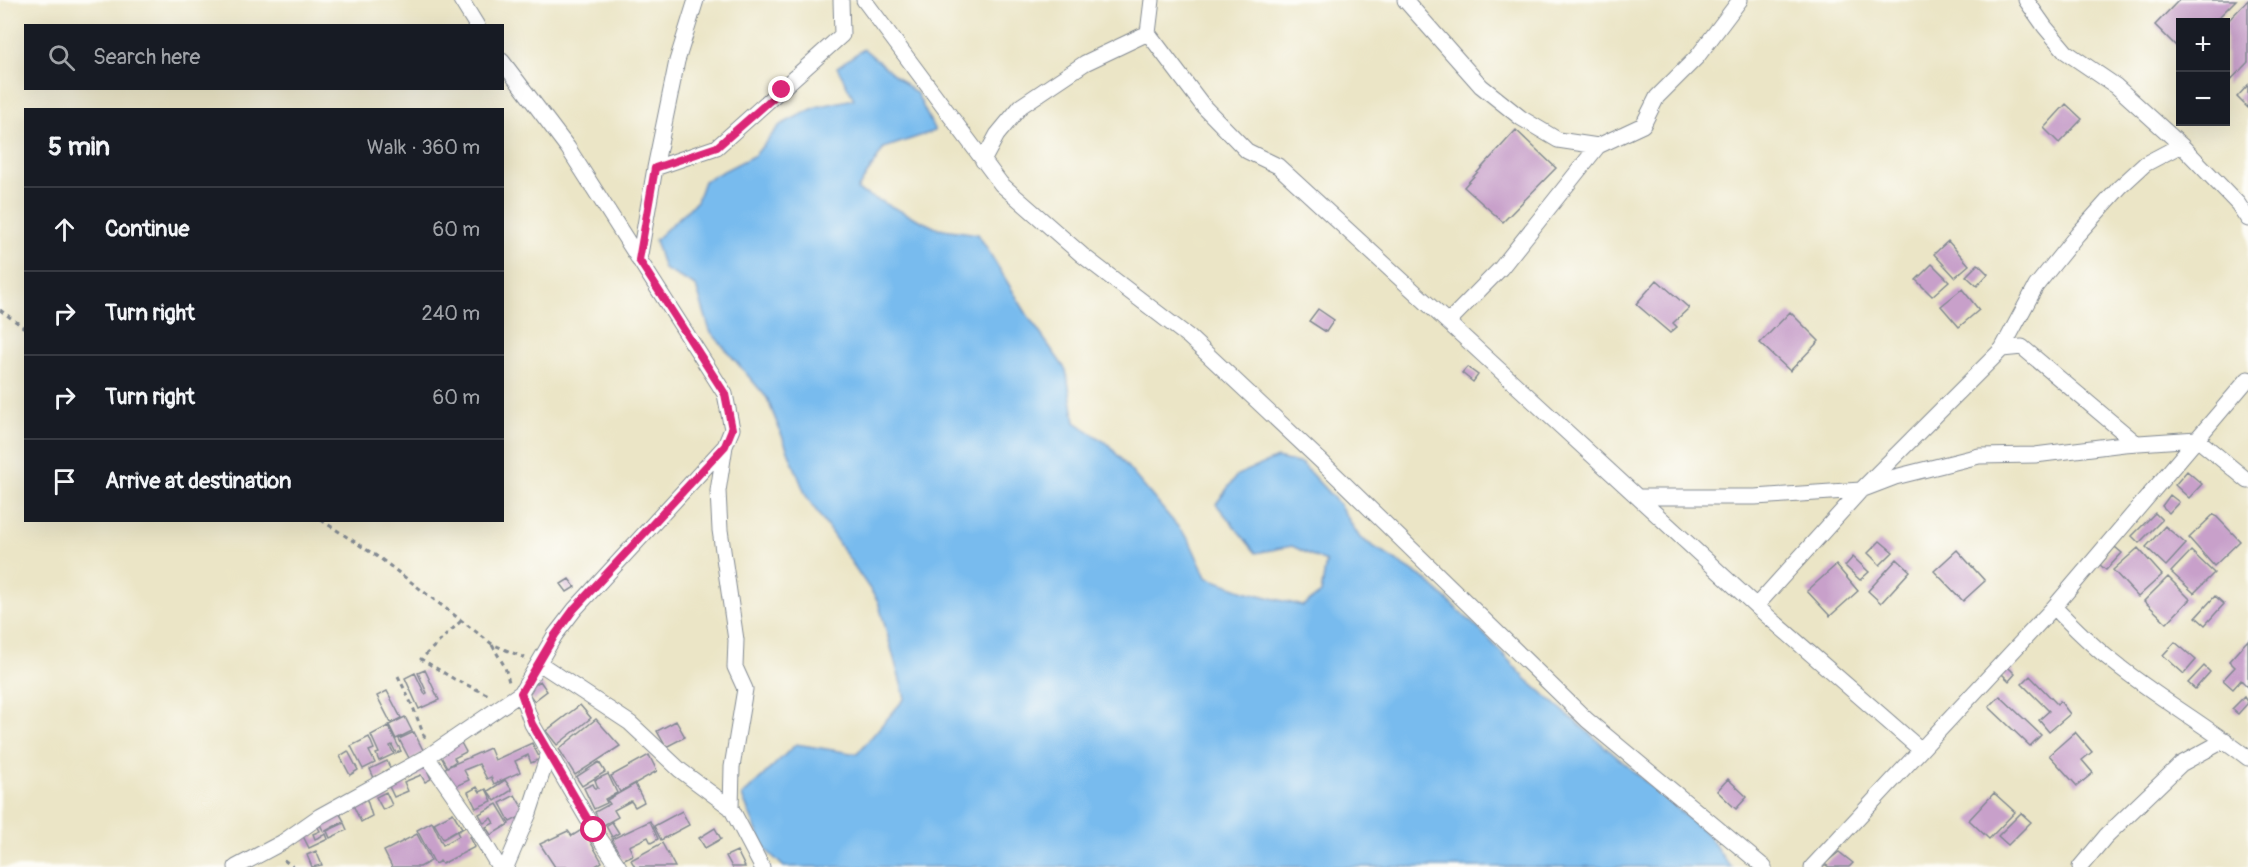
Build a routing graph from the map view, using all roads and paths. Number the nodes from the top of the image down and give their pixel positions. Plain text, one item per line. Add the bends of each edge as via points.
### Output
1 (461, 0) edge
2 (696, 0) edge
3 (841, 0) edge
4 (864, 0) edge
5 (1152, 0) edge
6 (1406, 0) edge
7 (1740, 0) edge
8 (2026, 0) edge
9 (476, 24) edge
10 (1148, 33) junction
11 (504, 64) edge
12 (2181, 145) junction
13 (1598, 146) junction
14 (983, 161) junction
15 (655, 168) junction
16 (2248, 219) edge
17 (639, 260) junction
18 (0, 310) edge
19 (1448, 322) junction
20 (24, 327) edge
21 (2002, 349) junction
22 (2248, 379) edge
23 (2197, 439) junction
24 (2136, 443) junction
25 (725, 446) junction
26 (2248, 481) edge
27 (1861, 490) junction
28 (1638, 497) junction
29 (324, 522) edge
30 (1756, 606) junction
31 (2054, 607) junction
32 (461, 620) junction
33 (492, 644) junction
34 (539, 663) junction
35 (398, 676) dead end
36 (513, 698) junction
37 (2225, 740) junction
38 (1921, 750) junction
39 (549, 752) junction
40 (427, 758) junction
41 (2248, 759) edge
42 (731, 808) junction
43 (236, 867) edge
44 (499, 867) edge
45 (506, 867) edge
46 (619, 867) edge
47 (762, 867) edge
48 (1764, 867) edge
49 (1812, 867) edge
50 (2080, 867) edge

1 - 9 street
2 - 15 street via 677,61
3 - 15 street via 842,35 782,90 717,147
4 - 14 street
5 - 10 street
6 - 13 street via 1481,86 1521,118 1558,140
7 - 13 street via 1696,57 1658,97 1643,125
8 - 12 street via 2066,52 2116,86
10 - 14 street via 1085,63 1021,106 997,135
10 - 19 street via 1204,107 1247,151 1278,165
11 - 17 street via 568,148
12 - 16 street
12 - 21 street via 2145,164 2077,235 2036,286
13 - 19 street via 1501,268
14 - 48 street via 1001,184 1082,255 1189,337 1587,720
15 - 17 street
17 - 25 street via 725,394 732,429
18 - 20 path
19 - 28 street
21 - 24 street via 2022,347
21 - 27 street
22 - 23 street
23 - 24 street
23 - 26 street
23 - 31 street
24 - 27 street via 2035,455 1979,456 1895,477
25 - 34 street via 574,609
25 - 42 street via 718,491 720,530 736,640 735,667 745,689 732,767
27 - 28 street via 1755,497
27 - 30 street
28 - 30 street
29 - 32 path via 381,559
30 - 38 street
31 - 37 street via 2113,662
31 - 38 street
32 - 33 path
32 - 36 path via 421,659 454,680
33 - 34 path
33 - 36 path via 505,667
34 - 36 street
34 - 42 street via 630,723 680,770
35 - 40 path via 427,745
36 - 39 street
36 - 40 street
37 - 41 street
37 - 50 street via 2181,764 2106,836
38 - 49 street
39 - 45 street
39 - 46 street
40 - 43 street
40 - 44 street
42 - 47 street

